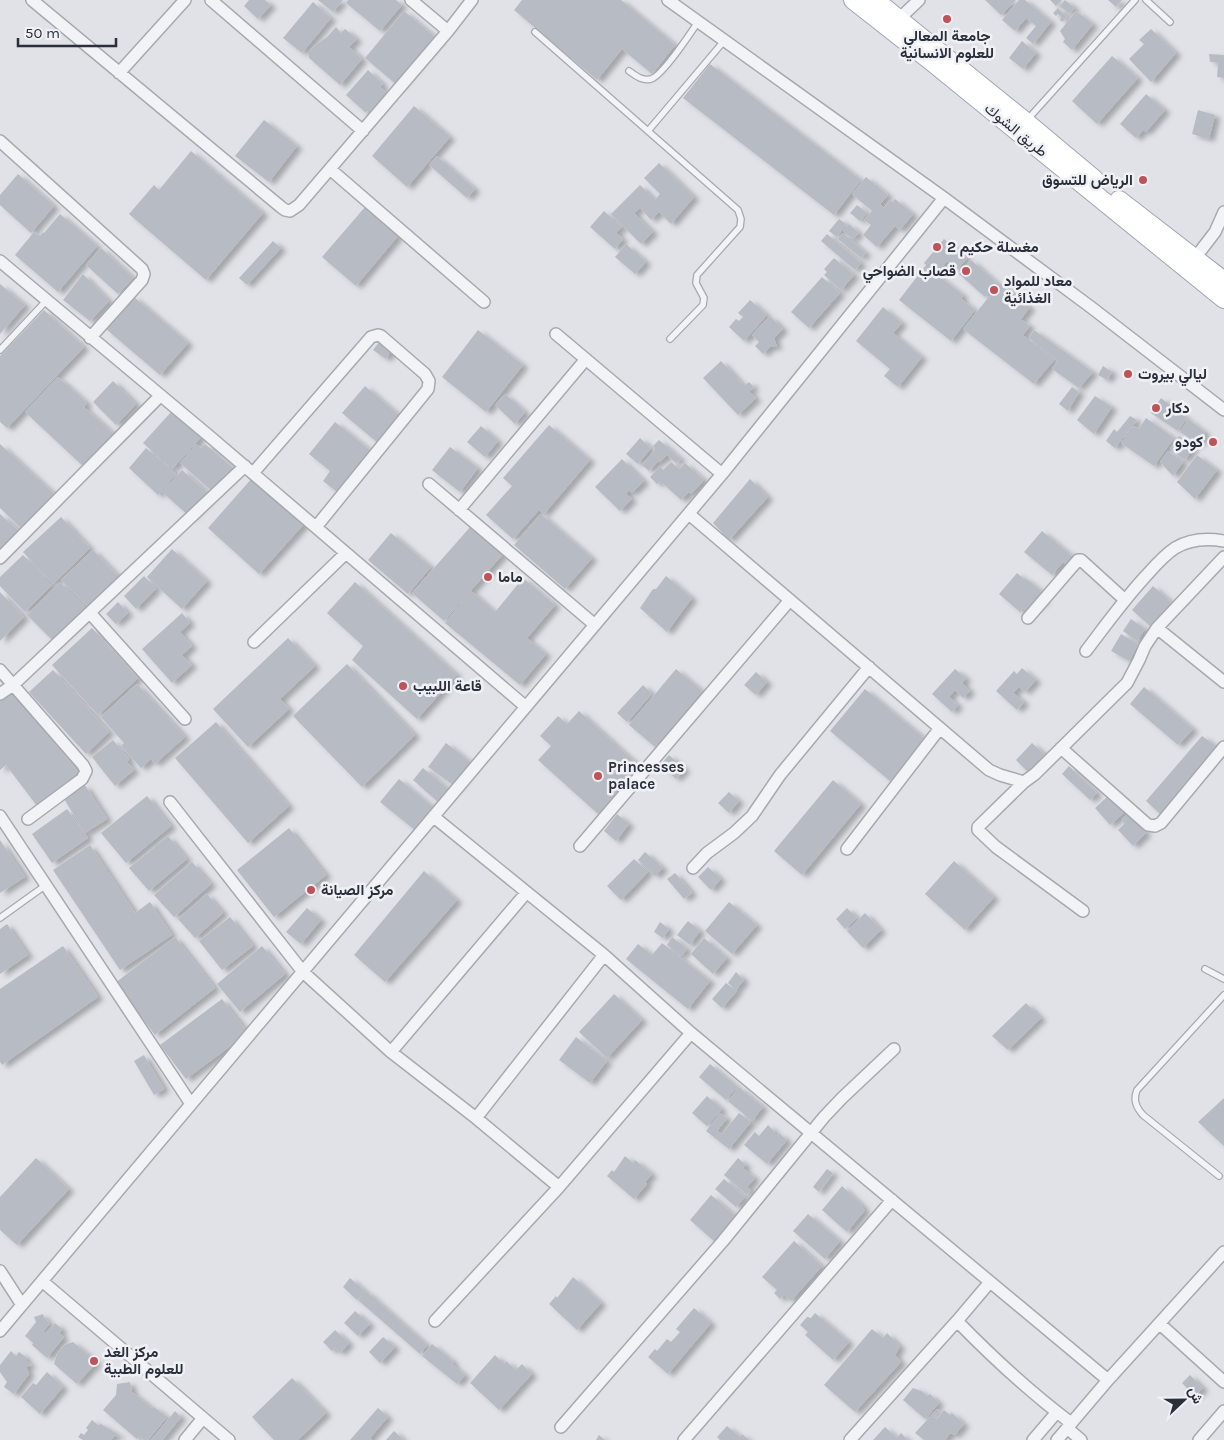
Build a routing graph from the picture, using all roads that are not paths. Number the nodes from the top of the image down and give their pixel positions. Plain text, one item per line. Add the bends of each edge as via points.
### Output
1 (32, 0) edge
2 (185, 0) edge
3 (211, 0) edge
4 (411, 0) edge
5 (472, 0) edge
6 (668, 0) edge
7 (853, 0) edge
8 (875, 0) edge
9 (919, 0) edge
10 (1135, 0) edge
11 (1146, 0) edge
12 (899, 19) junction
13 (698, 22) junction
14 (1170, 22) dead end
15 (448, 30) junction
16 (535, 32) dead end
17 (724, 41) junction
18 (629, 71) dead end
19 (119, 73) junction
20 (1026, 122) junction
21 (363, 131) junction
22 (648, 131) junction
23 (0, 141) edge
24 (330, 169) junction
25 (944, 198) junction
26 (1224, 212) edge
27 (1172, 248) junction
28 (1195, 258) junction
29 (0, 262) edge
30 (1224, 281) edge
31 (1224, 299) edge
32 (46, 301) junction
33 (484, 302) dead end
34 (556, 334) dead end
35 (90, 338) junction
36 (670, 339) dead end
37 (0, 350) edge
38 (586, 359) junction
39 (160, 396) junction
40 (1224, 410) edge
41 (249, 470) junction
42 (722, 474) junction
43 (429, 484) dead end
44 (459, 510) junction
45 (689, 514) junction
46 (316, 527) junction
47 (1224, 541) edge
48 (346, 553) junction
49 (1224, 557) edge
50 (0, 558) edge
51 (790, 600) junction
52 (1124, 600) junction
53 (90, 613) junction
54 (1028, 618) dead end
55 (595, 625) junction
56 (1157, 628) junction
57 (254, 642) dead end
58 (1086, 651) dead end
59 (869, 666) junction
60 (0, 670) edge
61 (1224, 682) edge
62 (13, 685) junction
63 (0, 694) edge
64 (526, 706) junction
65 (185, 719) dead end
66 (940, 728) junction
67 (1224, 747) edge
68 (1061, 748) junction
69 (1024, 782) junction
70 (170, 802) dead end
71 (0, 816) edge
72 (434, 816) junction
73 (28, 820) dead end
74 (580, 846) dead end
75 (847, 849) dead end
76 (693, 868) dead end
77 (46, 885) junction
78 (526, 893) junction
79 (1083, 911) dead end
80 (0, 918) edge
81 (604, 955) junction
82 (1205, 969) dead end
83 (303, 972) junction
84 (1224, 979) edge
85 (1224, 995) edge
86 (691, 1033) junction
87 (894, 1049) dead end
88 (391, 1052) junction
89 (191, 1104) junction
90 (476, 1118) junction
91 (811, 1132) junction
92 (1219, 1176) dead end
93 (560, 1187) junction
94 (892, 1200) junction
95 (1224, 1254) edge
96 (0, 1271) edge
97 (42, 1281) junction
98 (990, 1282) junction
99 (22, 1305) junction
100 (957, 1321) junction
101 (436, 1322) dead end
102 (1160, 1324) junction
103 (0, 1331) edge
104 (1108, 1380) junction
105 (1224, 1382) edge
106 (1224, 1411) edge
107 (1056, 1412) junction
108 (203, 1418) junction
109 (1069, 1426) junction
110 (561, 1427) dead end
111 (184, 1440) edge
112 (229, 1440) edge
113 (684, 1440) edge
114 (850, 1440) edge
115 (1033, 1440) edge
116 (1057, 1440) edge
117 (1081, 1440) edge
118 (1200, 1440) edge

1 - 19 street
2 - 19 street
3 - 21 street
4 - 15 street
5 - 15 street
6 - 13 street
7 - 27 main road, طريق الشوك
8 - 12 main road, طريق الشوك
9 - 12 street
10 - 20 lane
11 - 14 lane
12 - 20 main road, طريق الشوك
13 - 17 street
13 - 18 lane via 656,77 639,78
15 - 21 street
16 - 22 lane
17 - 22 lane
17 - 25 street
19 - 24 street via 285,210 295,209
20 - 27 main road, طريق الشوك
21 - 24 street
22 - 36 lane via 738,210 741,219 740,226 698,275 696,283 704,298 703,305
23 - 35 street via 142,269 142,280
24 - 33 street
25 - 40 street
25 - 42 street
26 - 28 street via 1215,232
27 - 28 main road, طريق الشوك
27 - 31 main road, طريق الشوك
28 - 30 main road, طريق الشوك
29 - 32 street
32 - 35 street
32 - 37 lane
34 - 38 street
35 - 39 street
38 - 42 street
38 - 44 street
39 - 41 street
39 - 50 street
41 - 46 street
41 - 46 street via 371,337 381,336 425,374 430,380 428,389
41 - 53 street
42 - 45 street
43 - 44 street
44 - 55 street
45 - 51 street
45 - 55 street
46 - 48 street
47 - 52 street via 1196,540 1176,548 1160,560
48 - 57 street
48 - 64 street
49 - 56 street
51 - 59 street
51 - 74 street
52 - 54 street via 1078,560
52 - 58 street
53 - 62 street
53 - 65 street
55 - 64 street
56 - 61 street
56 - 68 street via 1127,683
59 - 66 street
59 - 76 street via 780,775 752,816
60 - 62 street
62 - 63 street
62 - 73 street via 86,771 82,780
64 - 72 street
66 - 69 street via 989,770
66 - 75 street
67 - 68 street via 1161,823 1152,826
68 - 69 street
69 - 79 street via 978,830
70 - 83 street
71 - 77 street
72 - 78 street
72 - 83 street
77 - 80 lane
77 - 89 street
78 - 81 street
78 - 88 street
81 - 86 street
81 - 90 street
82 - 84 lane
83 - 88 street
83 - 89 street
85 - 92 lane via 1137,1090 1135,1097 1143,1114
86 - 91 street
86 - 93 street
87 - 91 street
88 - 90 street
89 - 97 street
90 - 93 street
91 - 94 street
91 - 110 street via 723,1242
93 - 101 street
94 - 98 street
94 - 113 street
95 - 102 street
96 - 99 street
97 - 99 street
97 - 108 street
98 - 100 street
98 - 104 street
99 - 103 street
100 - 107 street via 998,1363
100 - 114 street
102 - 104 street
102 - 105 street
104 - 109 street
106 - 118 street
107 - 109 street
107 - 115 street
108 - 111 street
108 - 112 street
109 - 116 street
109 - 117 street

